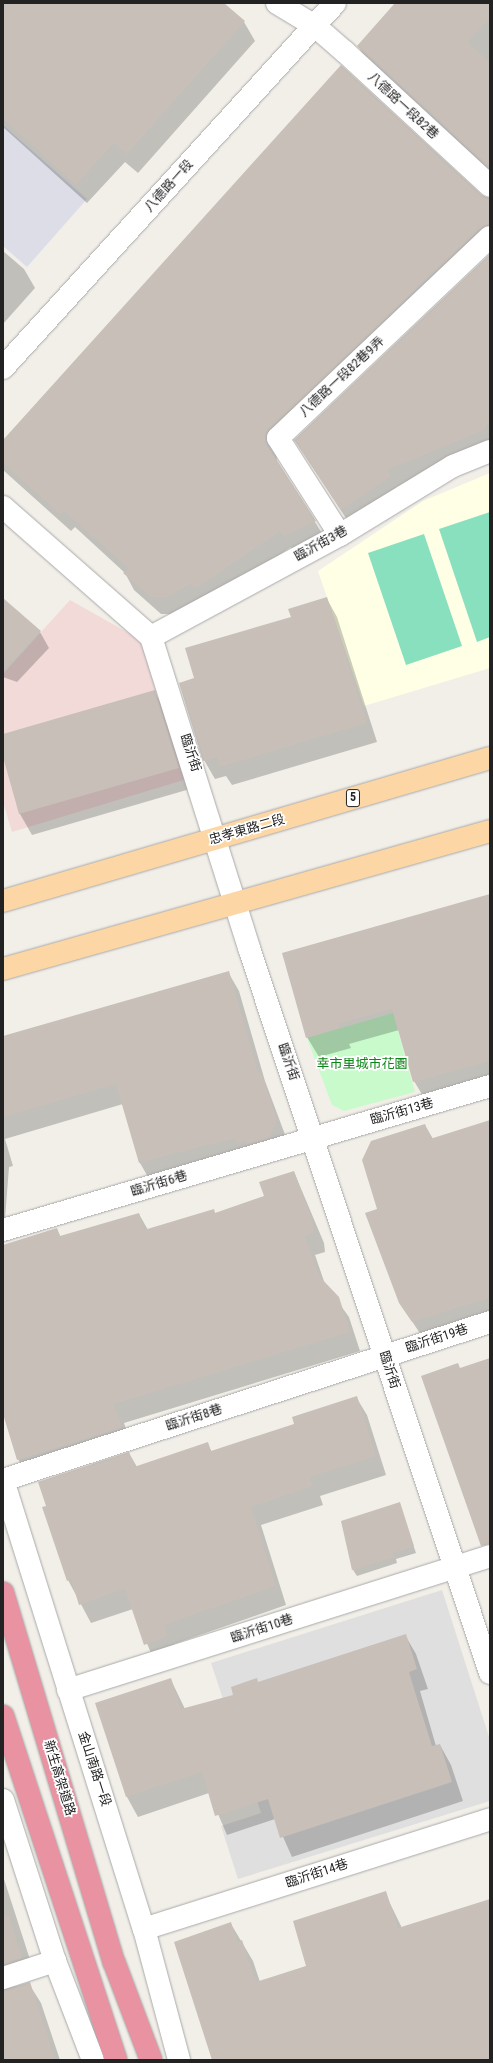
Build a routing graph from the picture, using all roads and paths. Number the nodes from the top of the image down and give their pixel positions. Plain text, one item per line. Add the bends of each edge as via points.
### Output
1 (277, 3) edge
2 (335, 3) edge
3 (315, 26) junction
4 (490, 186) edge
5 (490, 237) edge
6 (3, 368) edge
7 (490, 451) edge
8 (3, 507) edge
9 (340, 534) junction
10 (152, 637) junction
11 (490, 758) edge
12 (490, 831) edge
13 (216, 839) junction
14 (3, 901) edge
15 (235, 902) junction
16 (3, 969) edge
17 (490, 1086) edge
18 (314, 1138) junction
19 (3, 1230) edge
20 (490, 1322) edge
21 (385, 1357) junction
22 (3, 1480) edge
23 (490, 1556) edge
24 (456, 1566) junction
25 (3, 1593) edge
26 (490, 1673) edge
27 (68, 1690) junction
28 (3, 1716) edge
29 (3, 1800) edge
30 (490, 1819) edge
31 (144, 1929) junction
32 (55, 1961) junction
33 (3, 1978) edge
34 (93, 2060) edge
35 (116, 2060) edge
36 (151, 2060) edge
37 (179, 2060) edge

1 - 3 street, 八德路一段82巷
2 - 3 street, 八德路一段
3 - 4 street, 八德路一段82巷
3 - 6 street, 八德路一段
5 - 9 street, 八德路一段82巷9弄 via 278,438
7 - 9 street, 臨沂街3巷 via 453,466
8 - 10 street
9 - 10 street, 臨沂街3巷
10 - 13 street, 臨沂街
11 - 13 main road, 忠孝東路二段 / 5
12 - 15 main road
13 - 14 main road, 忠孝東路二段 / 5
13 - 15 street, 臨沂街
15 - 16 main road
15 - 18 street, 臨沂街
17 - 18 street, 臨沂街13巷
18 - 19 street, 臨沂街6巷
18 - 21 street, 臨沂街
20 - 21 street, 臨沂街19巷
21 - 22 street, 臨沂街8巷
21 - 24 street, 臨沂街
22 - 27 street, 金山南路一段
23 - 24 street, 臨沂街10巷
24 - 26 street, 臨沂街
24 - 27 street, 臨沂街10巷
25 - 36 highway, 新生高架道路 via 114,1962
27 - 31 street, 金山南路一段
28 - 35 highway
29 - 32 street
30 - 31 street, 臨沂街14巷
31 - 37 street, 金山南路一段
32 - 33 street
32 - 34 street

